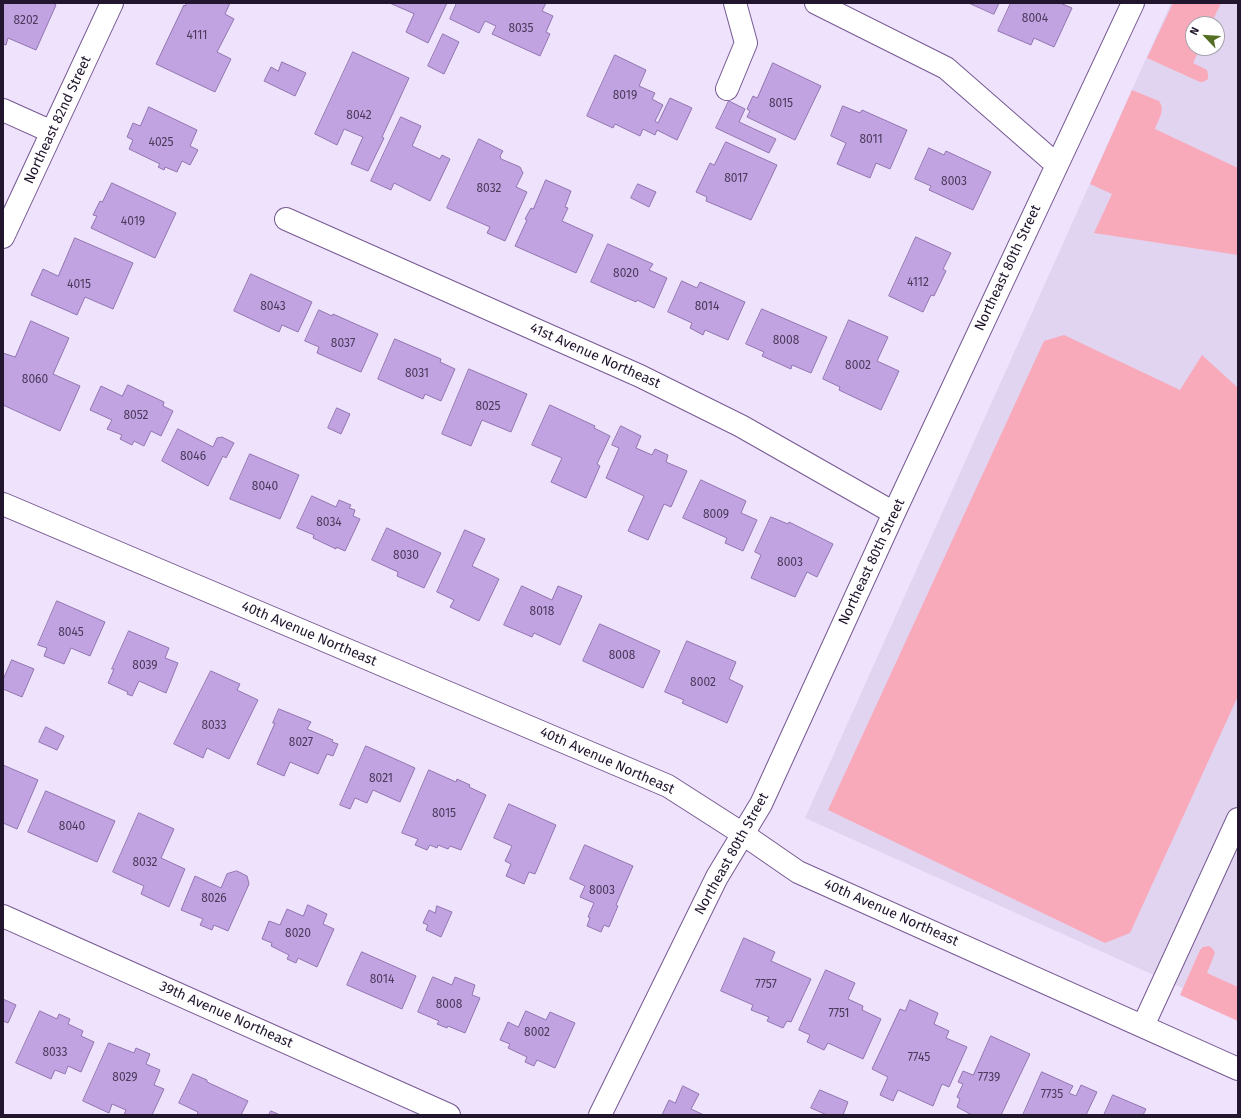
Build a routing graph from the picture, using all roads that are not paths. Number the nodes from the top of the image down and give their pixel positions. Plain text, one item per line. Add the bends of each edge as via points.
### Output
1 (112, 3) edge
2 (735, 3) edge
3 (816, 3) edge
4 (1133, 3) edge
5 (727, 89) dead end
6 (3, 110) edge
7 (52, 132) junction
8 (1057, 165) junction
9 (286, 219) dead end
10 (3, 237) edge
11 (3, 504) edge
12 (894, 513) junction
13 (1238, 819) edge
14 (743, 834) junction
15 (3, 916) edge
16 (1143, 1026) junction
17 (1238, 1069) edge
18 (450, 1115) edge
19 (600, 1115) edge

1 - 7 street, Northeast 82nd Street
2 - 5 street via 746,43
3 - 8 street via 946,68
4 - 8 street, Northeast 80th Street
6 - 7 street
7 - 10 street, Northeast 82nd Street
8 - 12 street, Northeast 80th Street
9 - 12 street, 41st Avenue Northeast via 640,376 741,426
11 - 14 street, 40th Avenue Northeast via 668,786
12 - 14 street, Northeast 80th Street via 761,804
13 - 16 street
14 - 16 street, 40th Avenue Northeast via 798,872
14 - 19 street, Northeast 80th Street via 718,877
15 - 18 street, 39th Avenue Northeast
16 - 17 street, 40th Avenue Northeast

